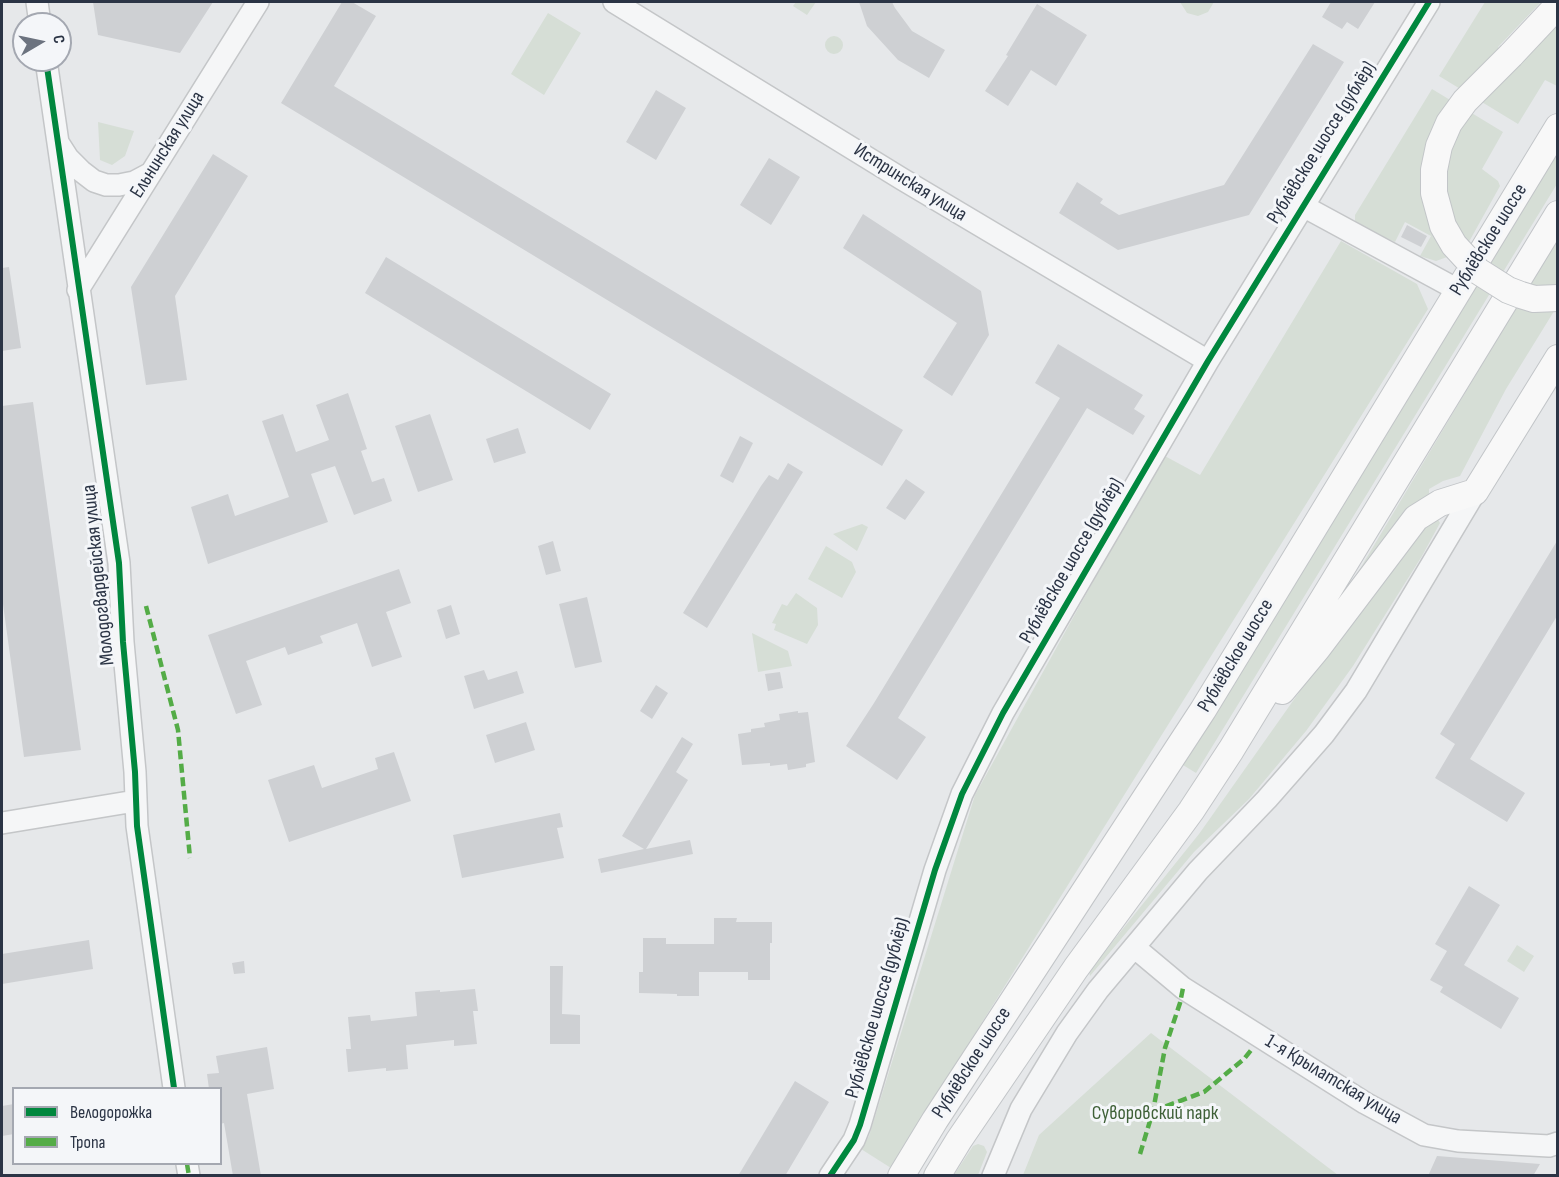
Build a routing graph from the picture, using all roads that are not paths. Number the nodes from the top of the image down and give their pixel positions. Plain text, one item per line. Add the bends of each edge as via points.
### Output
1 (258, 2) edge
2 (614, 2) edge
3 (1429, 2) edge
4 (1557, 5) edge
5 (48, 72) edge
6 (1557, 127) edge
7 (58, 141) junction
8 (151, 173) junction
9 (1303, 206) junction
10 (1557, 214) edge
11 (78, 290) junction
12 (1458, 290) junction
13 (1557, 298) edge
14 (1557, 358) edge
15 (1208, 361) junction
16 (1476, 492) junction
17 (1231, 750) junction
18 (135, 801) junction
19 (2, 822) edge
20 (1134, 946) junction
21 (174, 1087) edge
22 (1557, 1143) edge
23 (830, 1176) edge
24 (901, 1176) edge
25 (937, 1176) edge
26 (993, 1176) edge

1 - 8 street, Ельнинская улица
2 - 15 street, Истринская улица
3 - 9 street, Рублёвское шоссе (дублёр)
4 - 13 main road, bridge via 1465,101 1449,123 1434,170 1434,193 1443,226 1478,271 1521,295
5 - 7 street, Молодогвардейская улица
6 - 12 main road, Рублёвское шоссе
7 - 8 street via 68,158 94,181 119,185
7 - 11 street, Молодогвардейская улица
8 - 11 street, Ельнинская улица
9 - 12 street
9 - 15 street, Рублёвское шоссе (дублёр)
10 - 17 main road, Рублёвское шоссе
11 - 18 street, Молодогвардейская улица via 119,563
12 - 24 main road, Рублёвское шоссе via 1203,710
14 - 16 main road
15 - 23 street, Рублёвское шоссе (дублёр) via 1008,703 962,794 935,870 860,1125
16 - 17 main road via 1440,503 1416,518 1317,649
16 - 20 street via 1356,691 1324,734
17 - 25 main road, Рублёвское шоссе via 1076,968
18 - 19 street
18 - 21 street, Молодогвардейская улица
20 - 22 street, 1-я Крылатская улица via 1183,988 1365,1103 1424,1135 1458,1141 1549,1146
20 - 26 street via 1048,1062 1021,1109

